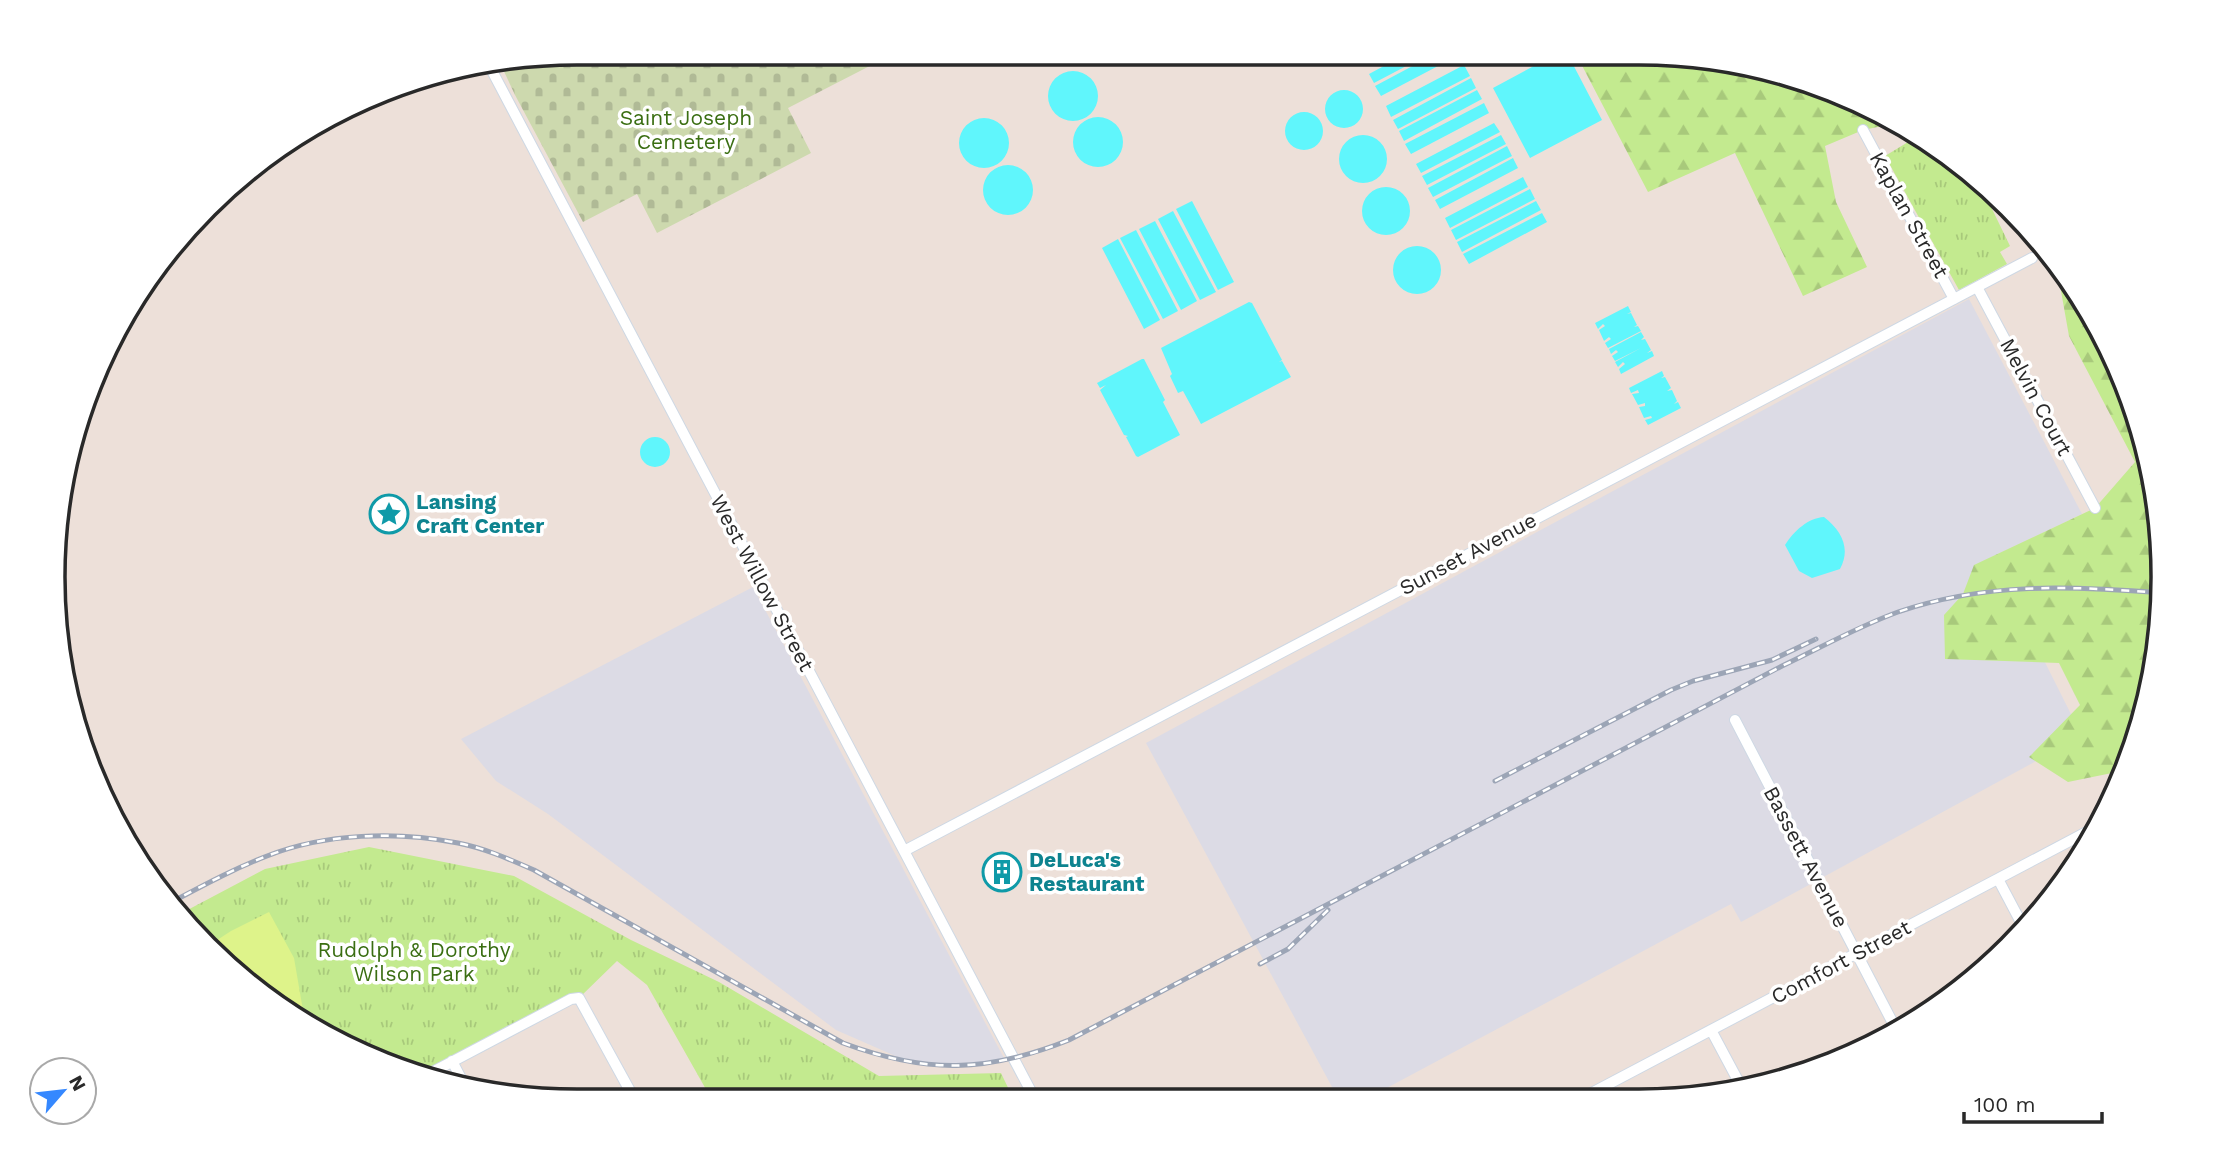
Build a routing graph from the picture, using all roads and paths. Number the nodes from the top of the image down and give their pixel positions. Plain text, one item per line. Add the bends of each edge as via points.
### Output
1 (493, 72) edge
2 (1863, 130) dead end
3 (2032, 258) dead end
4 (1978, 287) junction
5 (1954, 299) junction
6 (2095, 508) dead end
7 (1735, 720) dead end
8 (2083, 833) edge
9 (904, 852) junction
10 (1998, 879) junction
11 (2020, 920) edge
12 (1856, 953) junction
13 (1892, 1022) edge
14 (1711, 1031) junction
15 (452, 1061) junction
16 (436, 1070) edge
17 (459, 1075) edge
18 (1737, 1079) edge
19 (629, 1089) edge
20 (1030, 1089) edge
21 (1599, 1089) edge

1 - 9 street, West Willow Street
2 - 5 street, Kaplan Street
3 - 4 street, Sunset Avenue
4 - 5 street, Sunset Avenue
4 - 6 street, Melvin Court
5 - 9 street, Sunset Avenue
7 - 12 street, Bassett Avenue
8 - 10 street, Comfort Street
9 - 20 street, West Willow Street
10 - 11 street
10 - 12 street, Comfort Street
12 - 13 street, Bassett Avenue
12 - 14 street, Comfort Street
14 - 18 street
14 - 21 street, Comfort Street
15 - 16 street
15 - 17 street
15 - 19 street via 579,998

